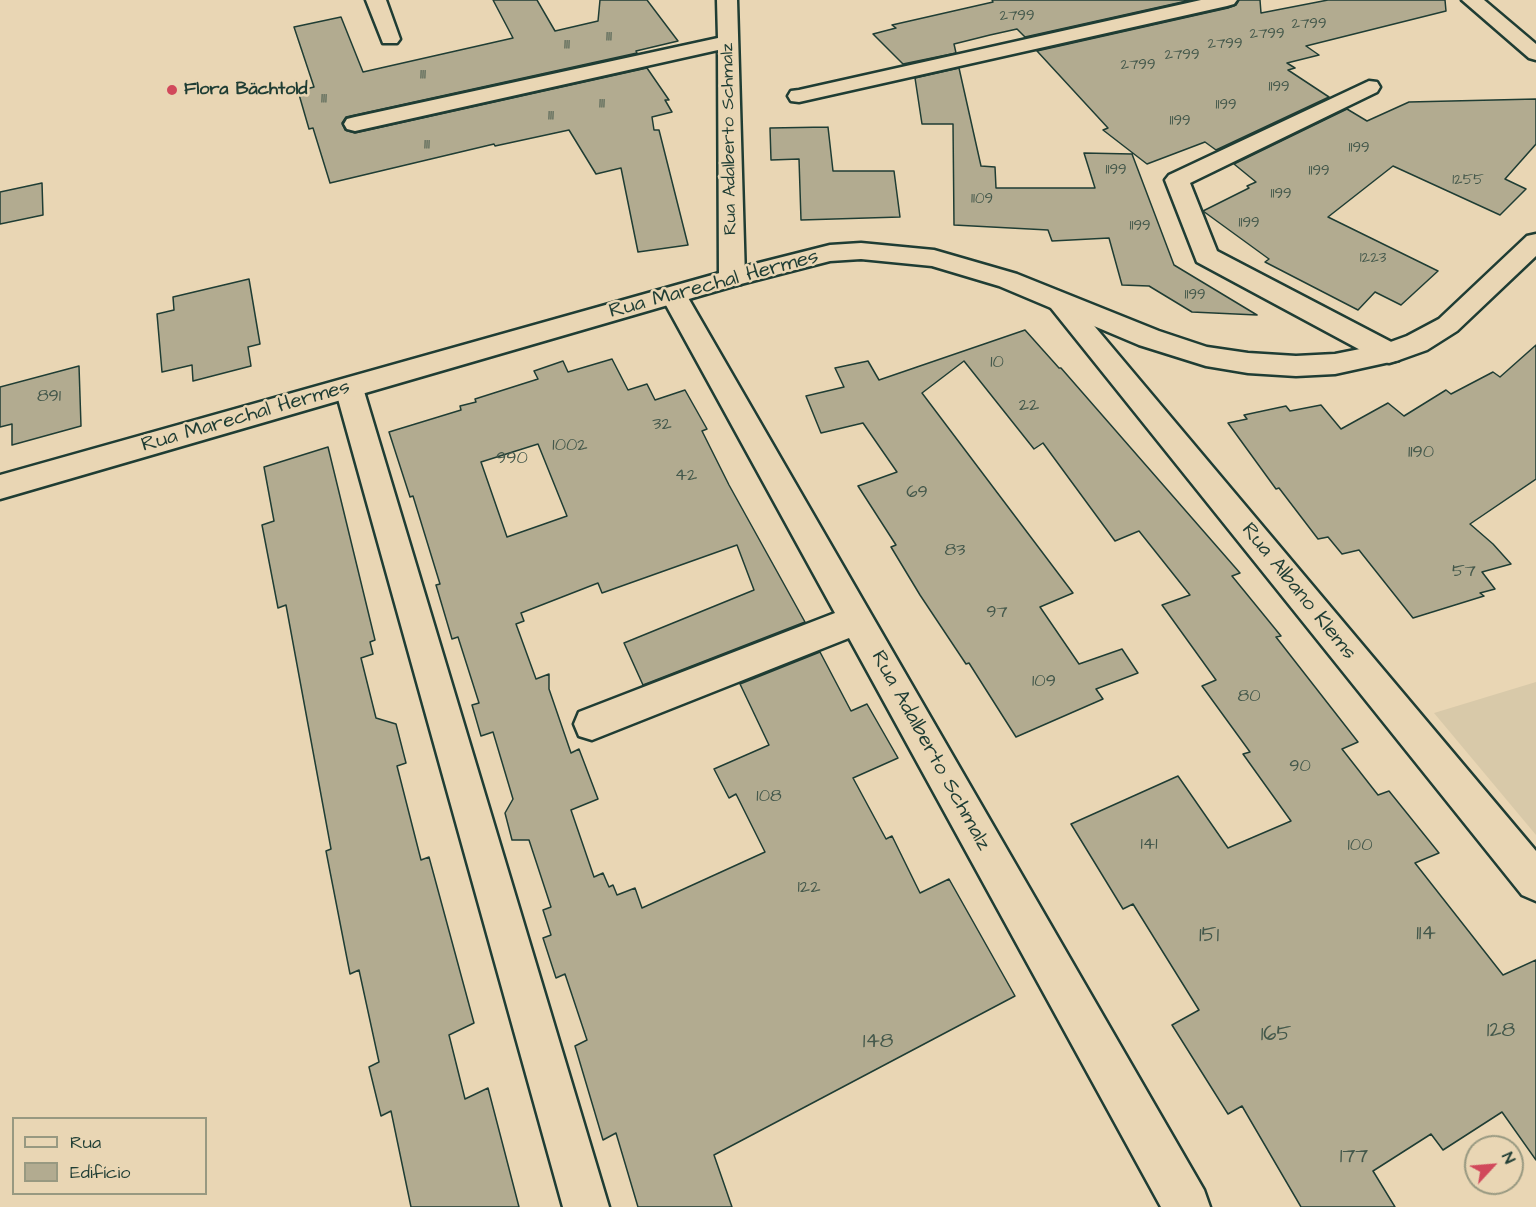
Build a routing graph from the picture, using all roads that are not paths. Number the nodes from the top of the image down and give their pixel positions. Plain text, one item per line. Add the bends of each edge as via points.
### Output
1 (399, 0) edge
2 (727, 0) edge
3 (1227, 0) edge
4 (1472, 0) edge
5 (376, 2) edge
6 (390, 39) dead end
7 (728, 42) junction
8 (1536, 54) edge
9 (1369, 87) dead end
10 (799, 96) dead end
11 (355, 124) dead end
12 (1536, 242) edge
13 (732, 278) junction
14 (674, 296) junction
15 (1060, 302) junction
16 (1389, 353) junction
17 (349, 388) junction
18 (0, 487) edge
19 (856, 620) junction
20 (592, 724) dead end
21 (1536, 881) edge
22 (586, 1207) edge
23 (1187, 1207) edge

1 - 5 street
2 - 7 street, Rua Adalberto Schmalz
3 - 10 street
4 - 8 street
5 - 6 street
7 - 11 street
7 - 13 street, Rua Adalberto Schmalz
9 - 16 street via 1177,180 1206,256
12 - 16 street, Rua Marechal Hermes via 1448,325
13 - 14 street, Rua Marechal Hermes
13 - 15 street, Rua Marechal Hermes via 830,253 892,253 970,267
14 - 17 street, Rua Marechal Hermes
14 - 19 street, Rua Adalberto Schmalz
15 - 16 street, Rua Marechal Hermes via 1149,338 1206,356 1248,363 1335,364
15 - 21 street, Rua Albano Klems
17 - 18 street, Rua Marechal Hermes
17 - 22 street
19 - 20 street
19 - 23 street, Rua Adalberto Schmalz

